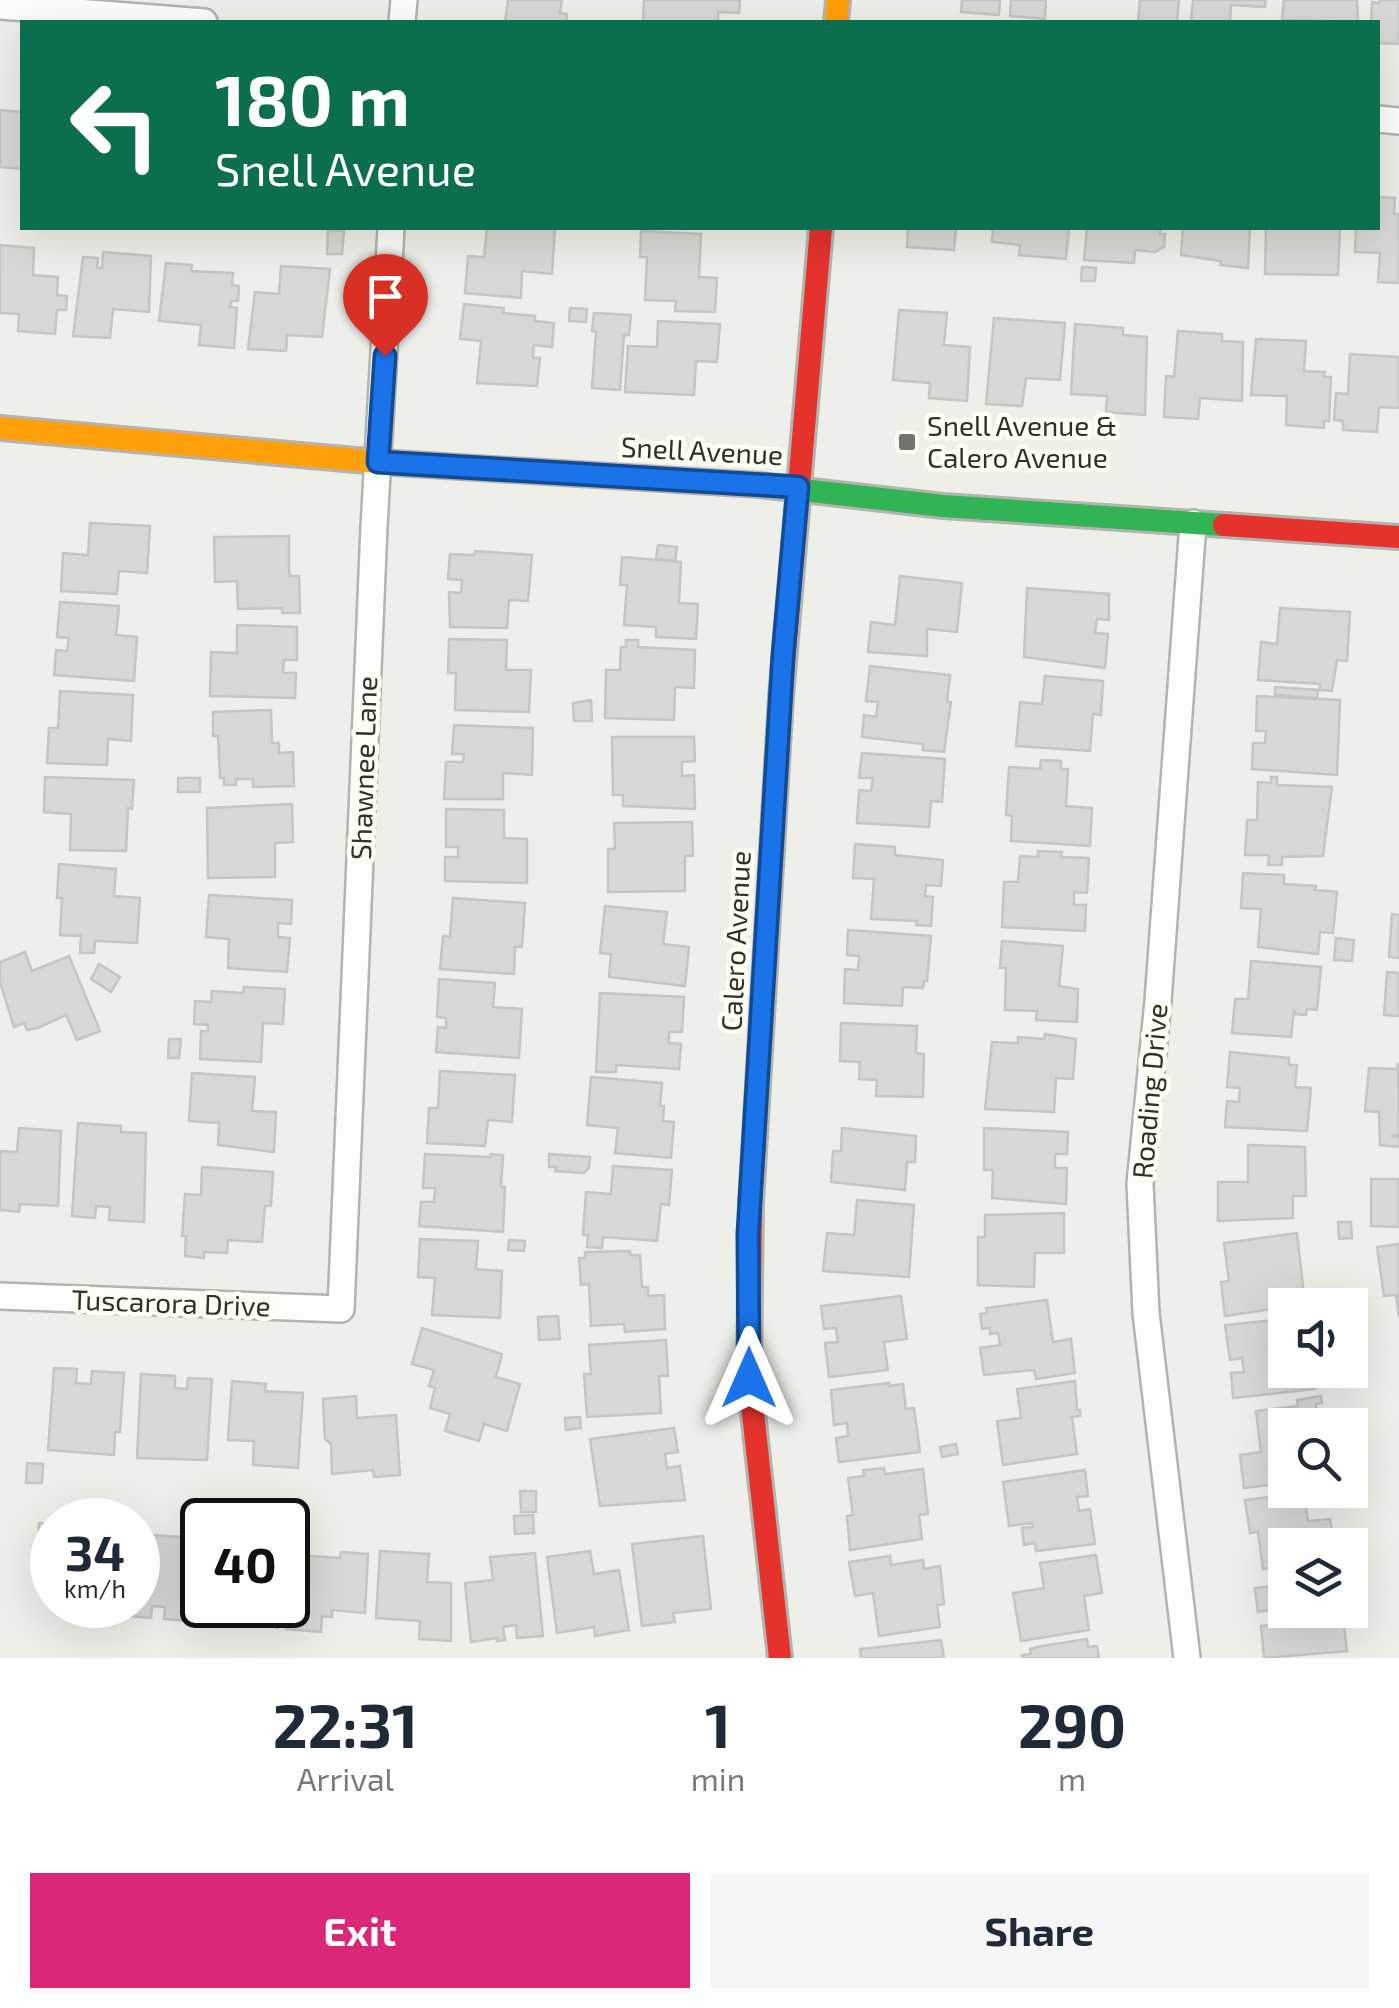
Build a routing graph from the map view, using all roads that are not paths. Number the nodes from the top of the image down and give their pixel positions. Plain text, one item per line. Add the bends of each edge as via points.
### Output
1 (0, 6) edge
2 (178, 20) edge
3 (391, 230) edge
4 (821, 230) edge
5 (0, 428) edge
6 (378, 462) junction
7 (798, 487) junction
8 (1193, 523) junction
9 (1399, 537) edge
10 (0, 1296) edge
11 (341, 1310) joint
12 (780, 1658) edge
13 (1187, 1658) edge

1 - 2 street
3 - 6 street, Shawnee Lane
4 - 7 street, Calero Avenue
5 - 6 street, Snell Avenue
6 - 7 street, Snell Avenue
6 - 11 street, Shawnee Lane
7 - 8 street, Snell Avenue via 943,506
7 - 12 street, Calero Avenue via 748,1234 749,1378
8 - 9 street, Snell Avenue
8 - 13 street, Roading Drive via 1140,1184 1146,1313
10 - 11 street, Tuscarora Drive

